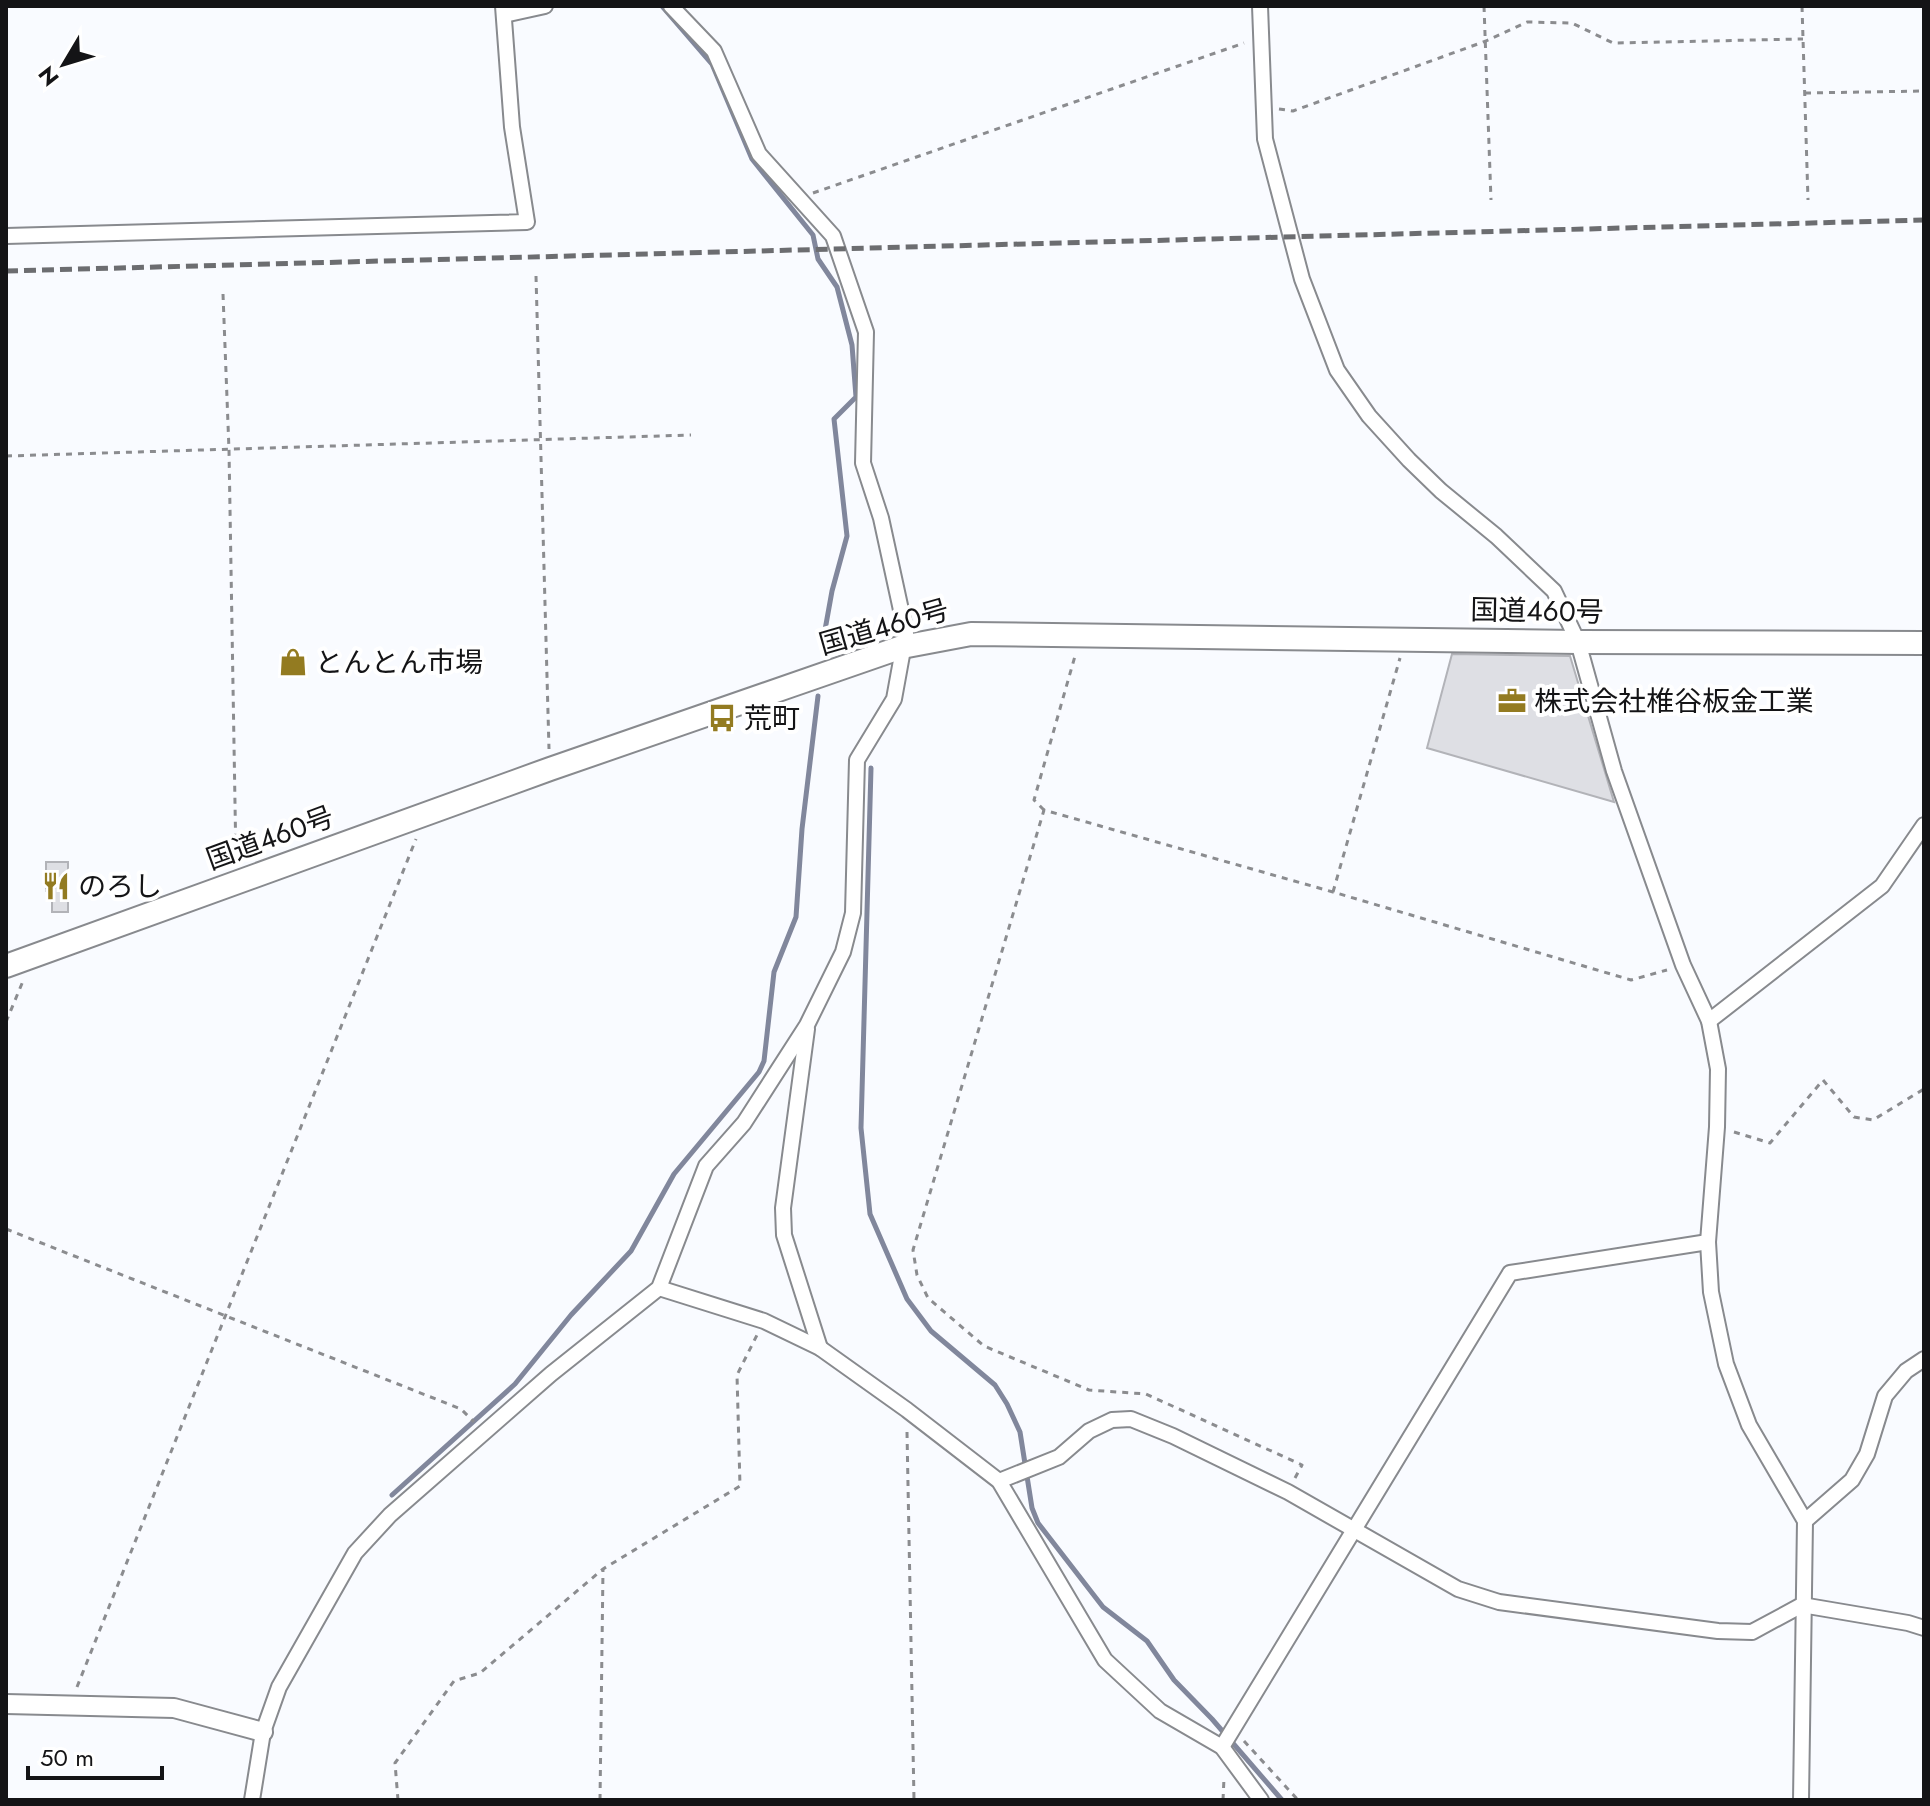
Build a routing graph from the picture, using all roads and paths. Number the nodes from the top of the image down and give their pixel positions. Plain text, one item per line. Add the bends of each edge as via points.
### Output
1 (545, 6) edge
2 (671, 6) edge
3 (1260, 6) edge
4 (1484, 6) edge
5 (1802, 6) edge
6 (503, 10) edge
7 (1261, 37) junction
8 (1803, 39) junction
9 (1486, 41) junction
10 (1924, 91) edge
11 (1805, 93) junction
12 (1263, 107) junction
13 (798, 199) junction
14 (1491, 200) dead end
15 (1808, 200) dead end
16 (6, 236) edge
17 (536, 276) dead end
18 (223, 294) dead end
19 (691, 435) dead end
20 (540, 441) junction
21 (229, 450) junction
22 (6, 456) edge
23 (1081, 635) junction
24 (1405, 639) junction
25 (1578, 642) junction
26 (1924, 643) edge
27 (902, 647) junction
28 (550, 769) junction
29 (1044, 810) junction
30 (426, 814) junction
31 (1924, 825) edge
32 (237, 882) junction
33 (1333, 892) junction
34 (34, 956) junction
35 (1683, 965) junction
36 (6, 966) edge
37 (1709, 1021) junction
38 (6, 1022) edge
39 (807, 1025) junction
40 (1924, 1089) edge
41 (1717, 1127) junction
42 (6, 1229) edge
43 (1708, 1242) junction
44 (659, 1288) junction
45 (227, 1317) junction
46 (764, 1321) junction
47 (820, 1348) junction
48 (1924, 1359) edge
49 (907, 1410) junction
50 (485, 1433) junction
51 (999, 1481) junction
52 (1288, 1492) junction
53 (1805, 1521) junction
54 (1355, 1531) junction
55 (603, 1569) junction
56 (1802, 1605) junction
57 (1924, 1628) edge
58 (6, 1704) edge
59 (70, 1704) junction
60 (1234, 1729) junction
61 (263, 1732) junction
62 (1222, 1747) junction
63 (252, 1800) edge
64 (398, 1800) edge
65 (600, 1800) edge
66 (914, 1800) edge
67 (1261, 1800) edge
68 (1298, 1800) edge
69 (1801, 1800) edge

1 - 6 street
2 - 13 street via 714,51 759,154
3 - 7 street
4 - 9 path
5 - 8 path
6 - 16 street via 512,127 527,222
7 - 12 street
7 - 13 path
8 - 9 path via 1613,43 1572,23 1527,22
8 - 11 path
9 - 12 path via 1293,111
9 - 14 path
10 - 11 path
11 - 15 path
12 - 25 street via 1265,139 1286,223 1337,370 1409,460 1554,591
13 - 27 street via 833,236 866,332 863,463 899,593 906,633
17 - 20 path
18 - 21 path
19 - 20 path
20 - 21 path
20 - 28 path
21 - 22 path
21 - 32 path
23 - 24 highway, 国道460号
23 - 27 highway, 国道460号 via 971,634
23 - 29 path via 1034,800
24 - 25 highway, 国道460号
24 - 33 path
25 - 26 highway, 国道460号
25 - 35 street via 1614,771
27 - 28 highway, 国道460号
27 - 39 street via 894,699 857,760 853,913 843,952
28 - 30 highway, 国道460号
29 - 33 path
29 - 52 path via 913,1250 917,1275 928,1298 984,1346 1089,1390 1146,1394 1302,1465
30 - 32 highway, 国道460号
30 - 45 path
31 - 37 street via 1882,886
32 - 34 highway, 国道460号
33 - 35 path via 1631,980
34 - 36 highway, 国道460号
34 - 38 path
35 - 37 street
37 - 41 street via 1718,1069
39 - 44 street via 744,1123 706,1166
39 - 47 street via 784,1235
40 - 41 path via 1873,1120 1854,1117 1823,1080 1770,1143
41 - 43 street
42 - 45 path
43 - 53 street via 1711,1292 1726,1364 1749,1425
43 - 54 street via 1510,1273
44 - 46 street
44 - 50 street
45 - 50 path via 461,1409
45 - 59 path
46 - 47 street
46 - 55 path via 737,1375 740,1486
47 - 49 street
48 - 53 street via 1885,1396 1867,1454 1852,1480
49 - 51 street
49 - 66 path
50 - 61 street via 390,1515 355,1553 279,1687
51 - 52 street via 1059,1457 1089,1431 1112,1420 1131,1419
51 - 62 street via 1105,1660 1160,1711
52 - 54 street
53 - 56 street
54 - 56 street via 1458,1589 1499,1602 1752,1632
54 - 60 street
55 - 64 path via 480,1673 454,1681 395,1763
55 - 65 path
56 - 57 street
56 - 69 street
58 - 59 street
59 - 61 street via 174,1708
60 - 62 street
60 - 68 path
61 - 63 street
62 - 67 street

